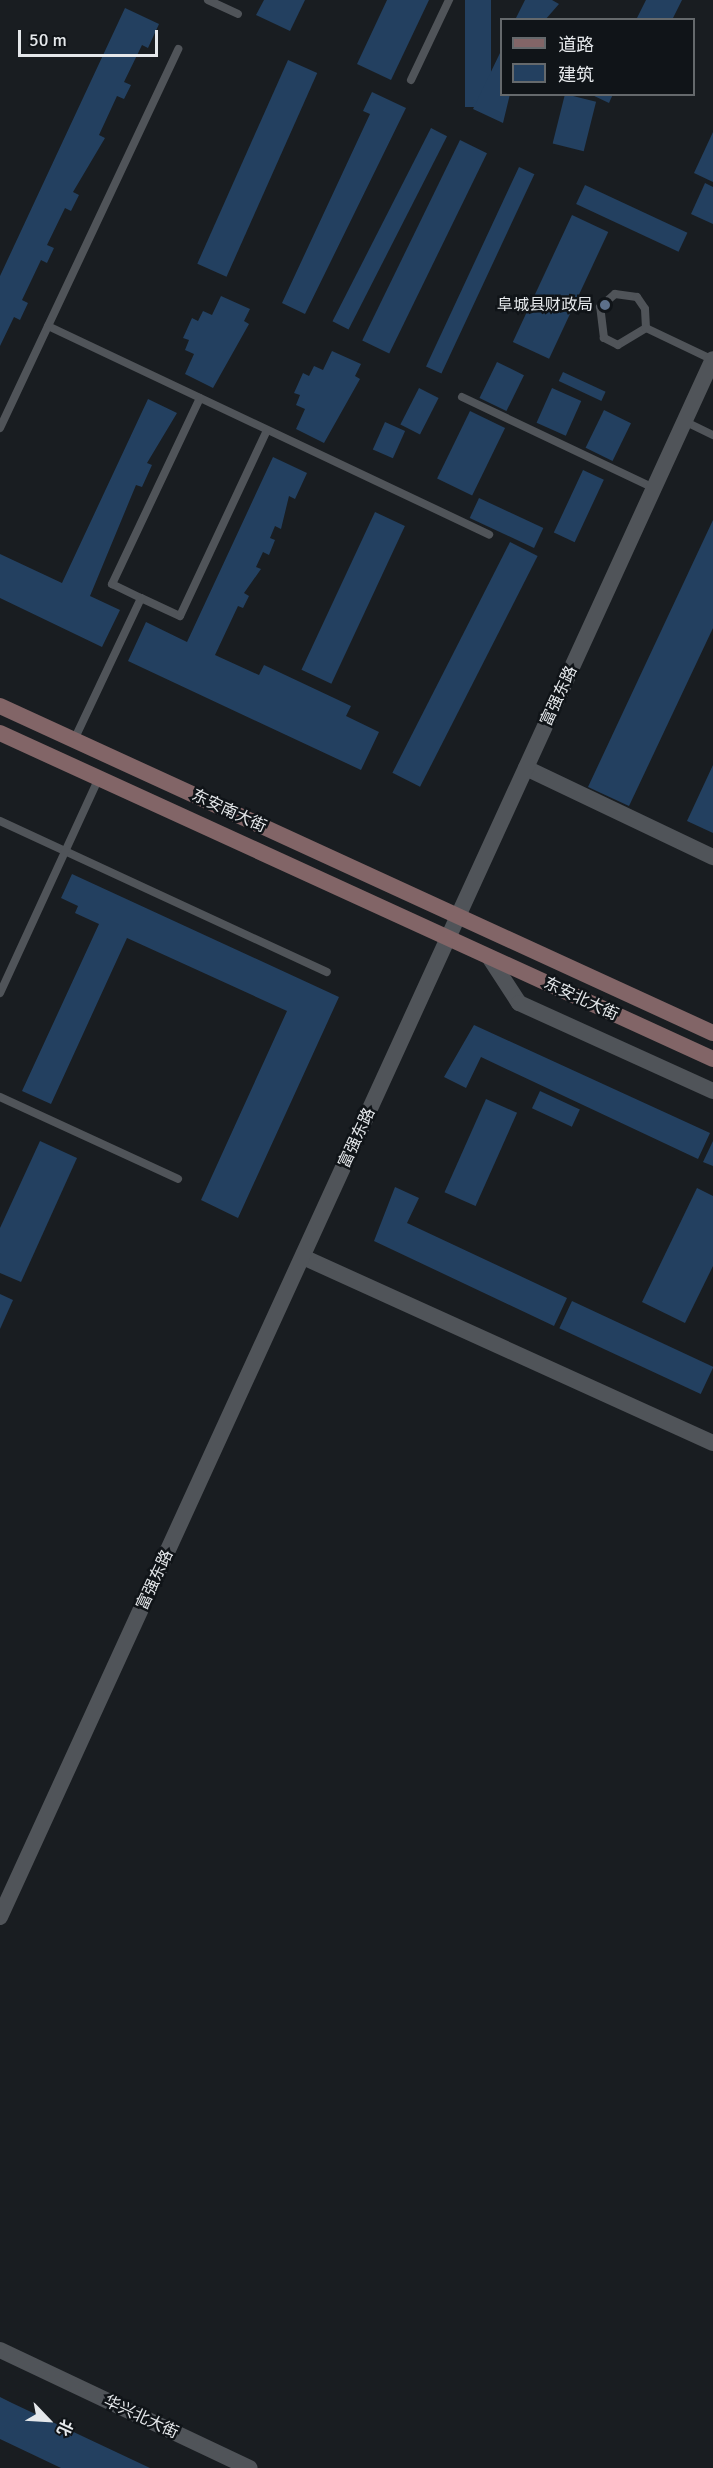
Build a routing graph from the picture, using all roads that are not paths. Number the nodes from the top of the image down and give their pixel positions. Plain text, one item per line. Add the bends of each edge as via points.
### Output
1 (208, 0) edge
2 (449, 0) edge
3 (237, 14) dead end
4 (178, 48) dead end
5 (411, 80) dead end
6 (48, 326) junction
7 (646, 328) junction
8 (713, 359) edge
9 (462, 397) dead end
10 (200, 398) junction
11 (684, 422) junction
12 (0, 428) edge
13 (267, 429) junction
14 (713, 435) edge
15 (654, 488) junction
16 (489, 534) dead end
17 (141, 598) junction
18 (0, 706) edge
19 (0, 733) edge
20 (74, 740) junction
21 (526, 768) junction
22 (99, 778) junction
23 (0, 821) edge
24 (65, 851) junction
25 (713, 857) edge
26 (458, 916) junction
27 (448, 938) junction
28 (489, 957) junction
29 (327, 972) dead end
30 (0, 993) edge
31 (713, 1033) edge
32 (713, 1059) edge
33 (713, 1091) edge
34 (0, 1097) edge
35 (178, 1179) dead end
36 (303, 1257) junction
37 (713, 1443) edge
38 (0, 1917) edge
39 (0, 2350) edge
40 (250, 2468) edge

1 - 3 lane
2 - 5 lane
4 - 6 lane
6 - 10 lane
6 - 12 lane
7 - 7 lane via 618,345 604,338 600,307 615,294 637,297 645,309
7 - 8 lane
8 - 11 street, 富强东路
9 - 15 lane
10 - 13 lane
10 - 17 lane via 112,584
11 - 14 lane
11 - 15 street, 富强东路
13 - 16 lane
13 - 17 lane via 180,616
15 - 21 street, 富强东路
17 - 20 lane
18 - 20 main road, 东安南大街
19 - 22 main road, 东安南大街
20 - 26 main road, 东安南大街
21 - 25 street
21 - 26 street, 富强东路
22 - 24 lane
22 - 27 main road, 东安南大街
23 - 24 lane
24 - 29 lane
24 - 30 lane
26 - 27 street, 富强东路
26 - 31 main road, 东安北大街
27 - 28 main road, 东安北大街
27 - 36 street, 富强东路
28 - 32 main road, 东安北大街
28 - 33 street via 519,1003
34 - 35 lane
36 - 37 street
36 - 38 street, 富强东路
39 - 40 street, 华兴北大街

